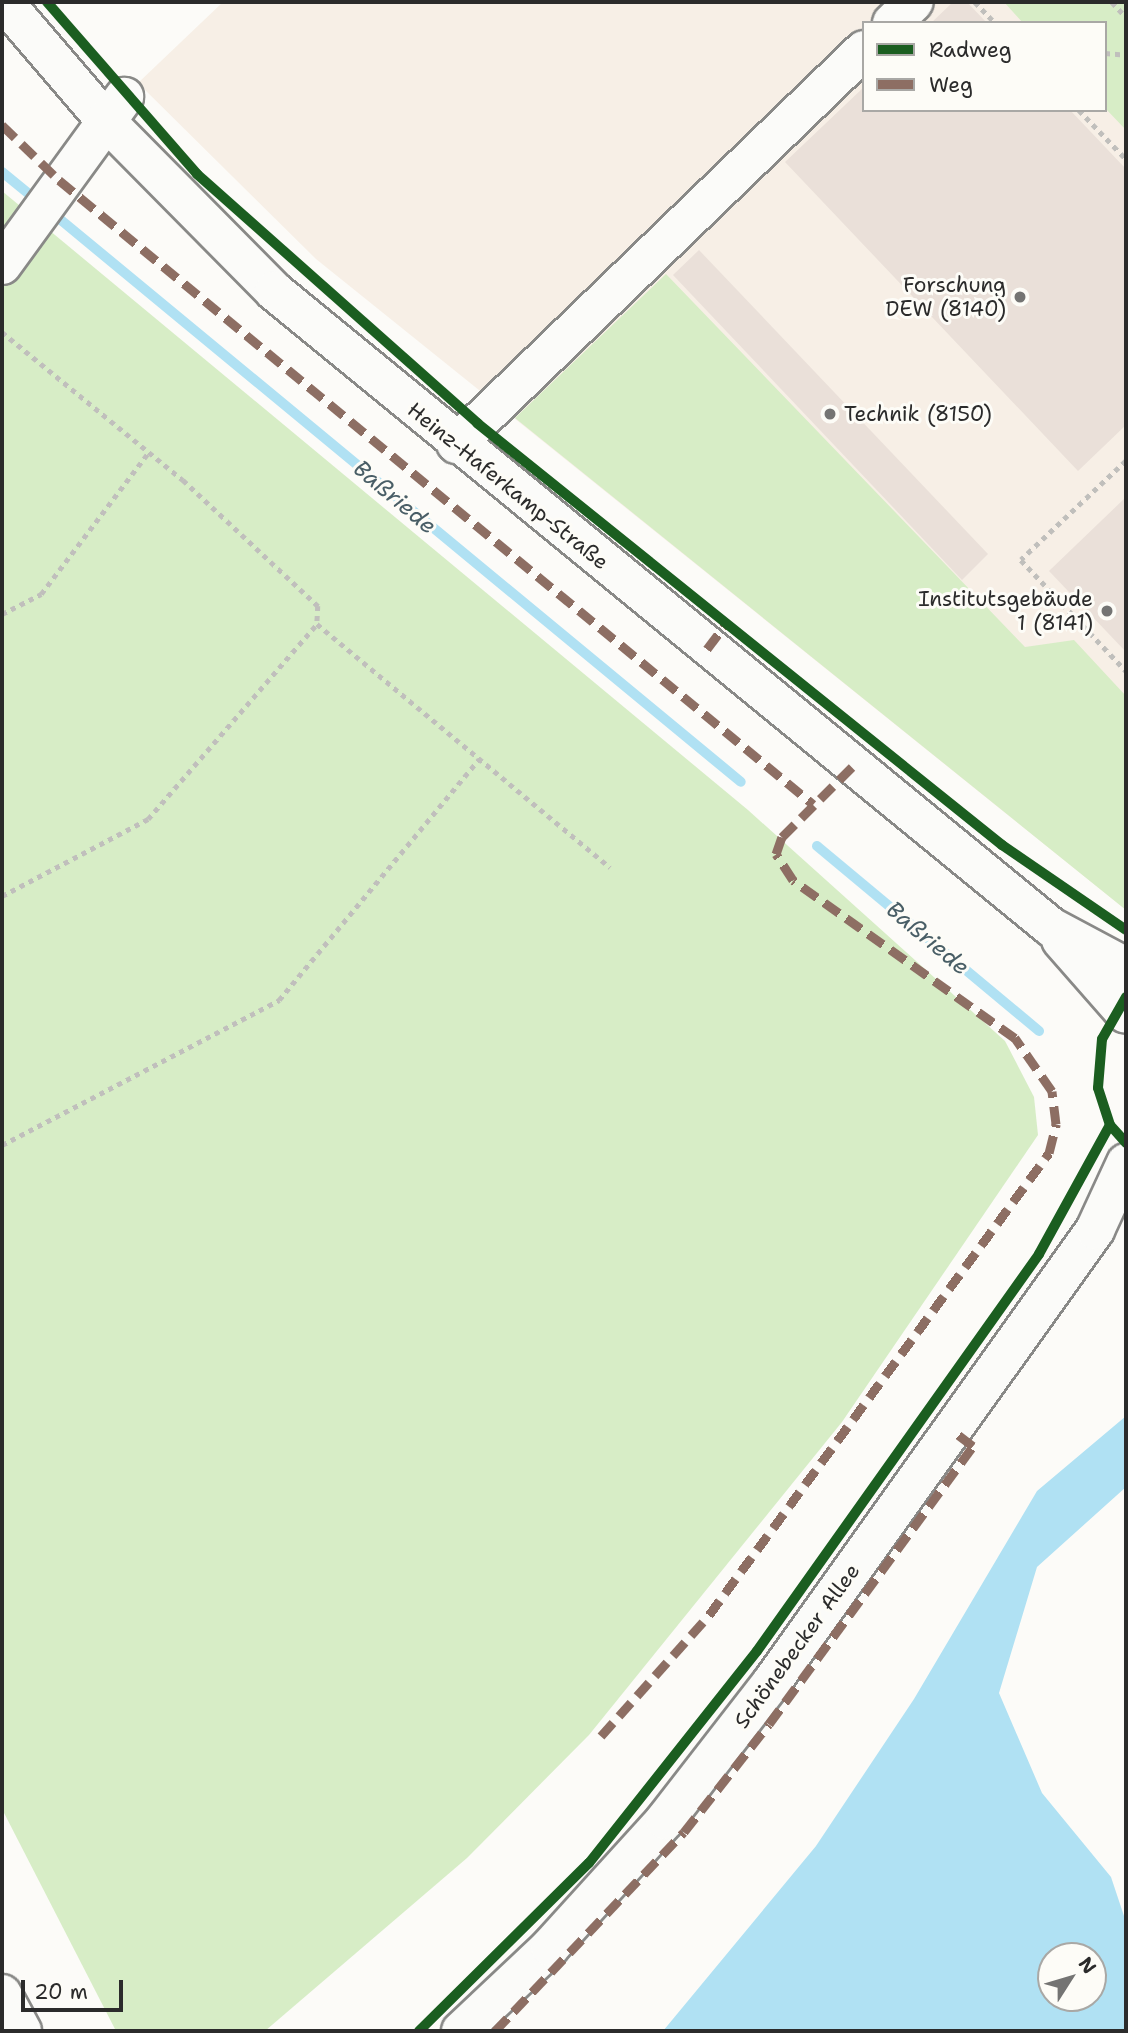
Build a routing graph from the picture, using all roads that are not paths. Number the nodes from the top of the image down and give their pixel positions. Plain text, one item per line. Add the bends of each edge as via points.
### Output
1 (4, 2) edge
2 (914, 2) edge
3 (894, 21) edge
4 (862, 52) edge
5 (115, 108) junction
6 (2, 265) edge
7 (456, 444) junction
8 (1051, 927) junction
9 (1126, 967) edge
10 (1126, 1014) edge
11 (1126, 1163) edge
12 (1126, 1207) edge
13 (1095, 1230) junction
14 (2, 1994) edge
15 (22, 2031) edge
16 (461, 2031) edge

1 - 5 main road, Heinz-Haferkamp-Straße
2 - 3 main road
4 - 7 main road
5 - 6 main road
5 - 7 main road, Heinz-Haferkamp-Straße via 274,291
7 - 8 main road, Heinz-Haferkamp-Straße
8 - 9 main road, Heinz-Haferkamp-Straße
8 - 10 main road, Heinz-Haferkamp-Straße
11 - 13 main road, Schönebecker Allee
12 - 13 main road, Schönebecker Allee
13 - 16 main road, Schönebecker Allee via 772,1682 665,1820 550,1947
14 - 15 main road

